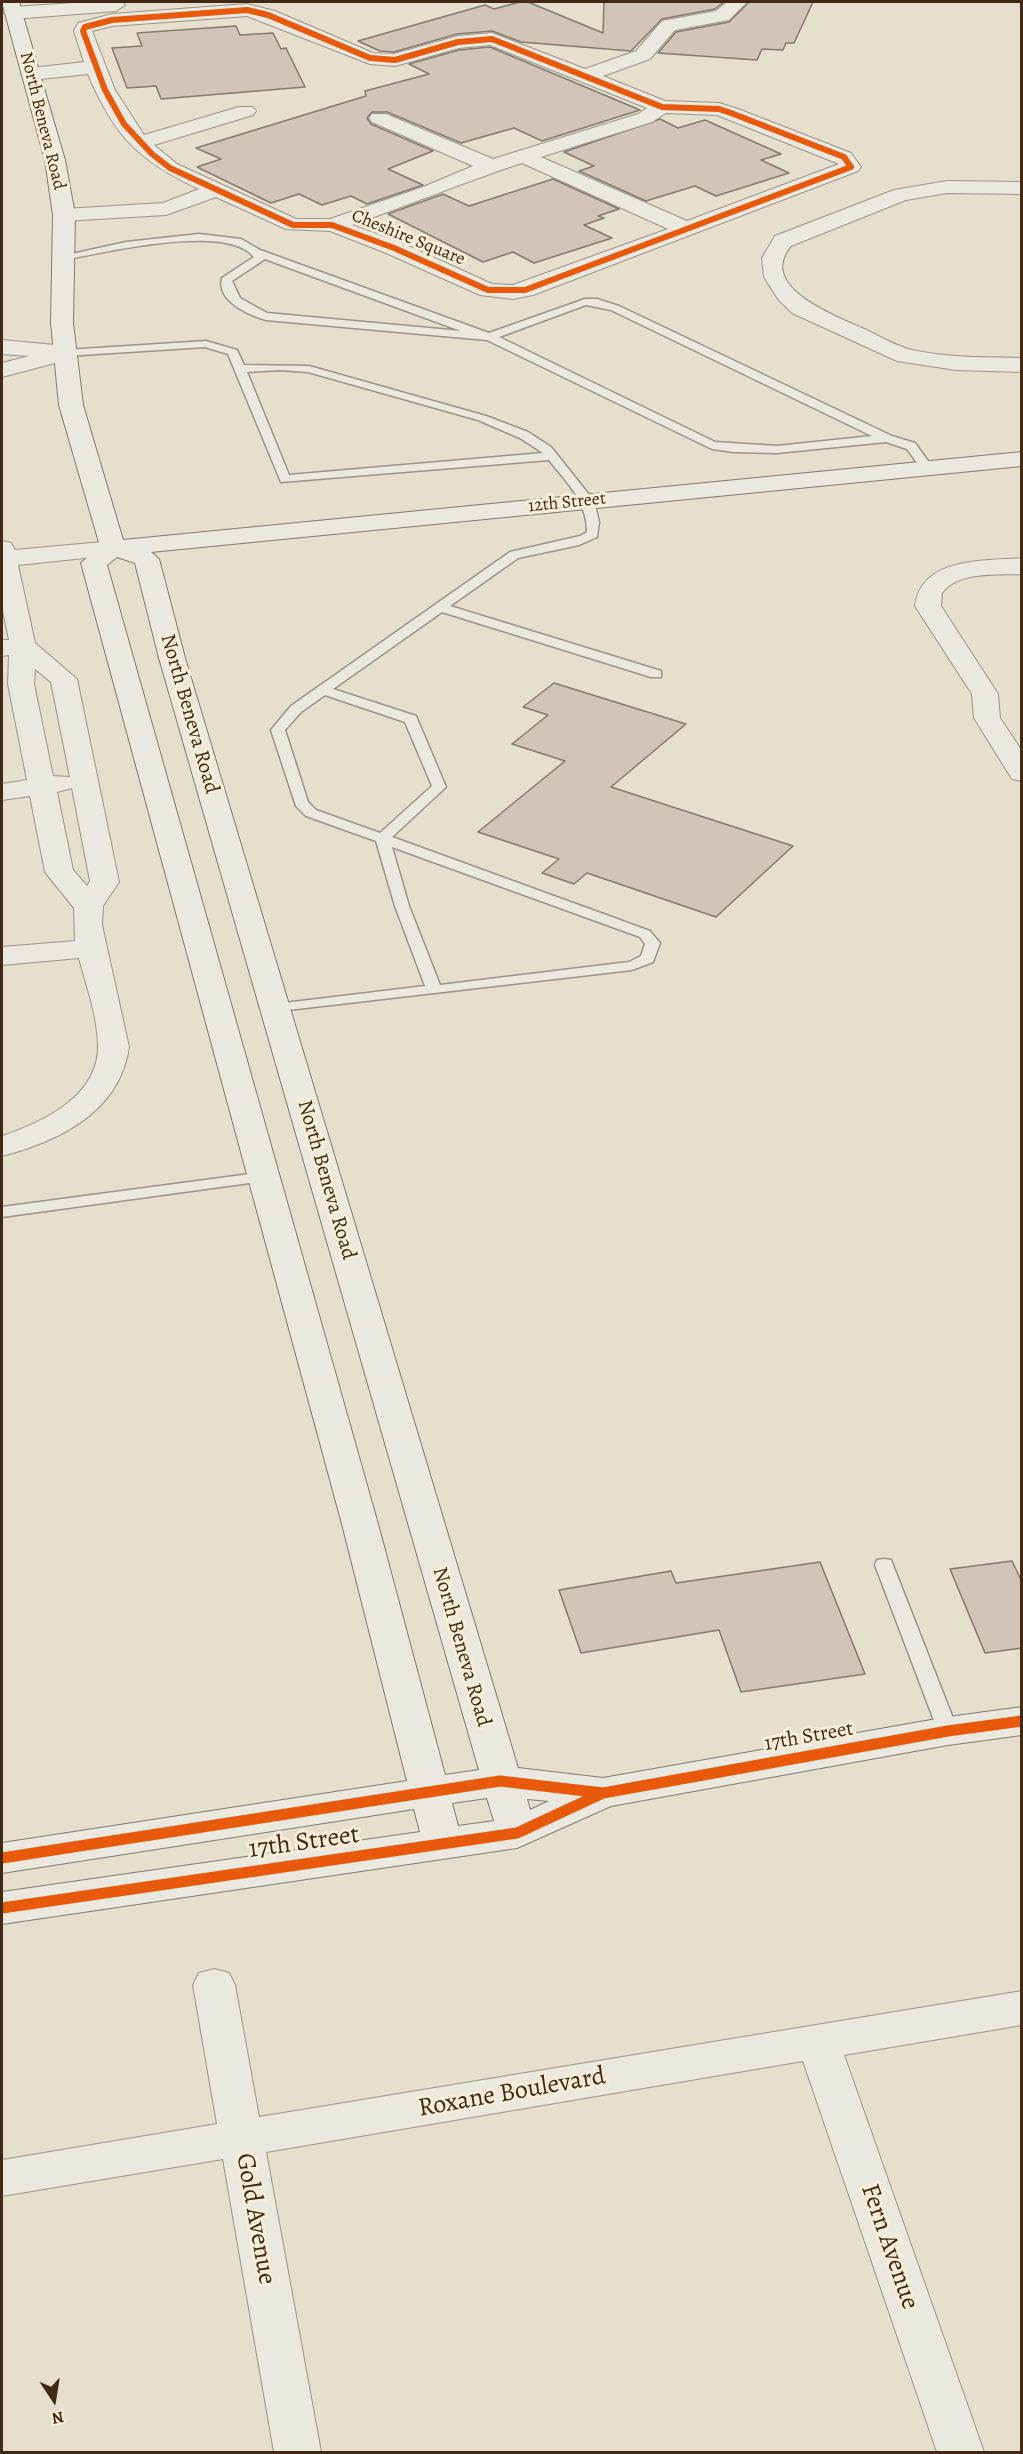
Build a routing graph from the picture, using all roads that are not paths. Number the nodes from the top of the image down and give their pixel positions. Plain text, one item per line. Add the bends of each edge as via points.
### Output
1 (172, 2) edge
2 (738, 2) edge
3 (12, 7) edge
4 (96, 68) junction
5 (30, 74) junction
6 (588, 75) junction
7 (662, 106) junction
8 (246, 111) dead end
9 (379, 118) dead end
10 (140, 143) junction
11 (524, 157) junction
12 (491, 166) junction
13 (1022, 188) edge
14 (217, 190) junction
15 (64, 215) junction
16 (332, 225) junction
17 (689, 230) junction
18 (256, 252) junction
19 (63, 257) junction
20 (489, 337) junction
21 (2, 347) edge
22 (66, 353) junction
23 (1022, 365) edge
24 (240, 369) junction
25 (2, 370) edge
26 (888, 439) junction
27 (551, 456) junction
28 (1022, 459) edge
29 (927, 468) junction
30 (588, 501) junction
31 (113, 548) junction
32 (2, 555) edge
33 (1022, 566) edge
34 (441, 607) junction
35 (12, 647) edge
36 (656, 674) dead end
37 (324, 690) junction
38 (1022, 773) edge
39 (84, 780) junction
40 (41, 785) junction
41 (2, 792) edge
42 (382, 839) junction
43 (88, 906) junction
44 (91, 948) junction
45 (2, 957) edge
46 (434, 990) junction
47 (276, 1009) junction
48 (2, 1146) edge
49 (265, 1177) junction
50 (2, 1212) edge
51 (884, 1565) dead end
52 (1022, 1721) edge
53 (948, 1731) junction
54 (500, 1781) junction
55 (429, 1791) junction
56 (603, 1792) junction
57 (517, 1833) junction
58 (443, 1845) junction
59 (2, 1858) edge
60 (2, 1908) edge
61 (214, 1985) dead end
62 (1022, 2008) edge
63 (818, 2042) junction
64 (241, 2139) junction
65 (2, 2178) edge
66 (297, 2452) edge
67 (961, 2452) edge

1 - 3 street, North Beneva Road
2 - 6 street via 723,16 669,25 643,55
3 - 5 street, North Beneva Road
4 - 5 street
4 - 6 street, Cheshire Square via 83,31 90,24 238,10 268,15 375,59 404,59 458,42 492,39
4 - 10 street, Cheshire Square via 116,115
5 - 15 street, North Beneva Road via 55,160
6 - 7 street, Cheshire Square
7 - 11 street, Cheshire Square via 645,118
7 - 17 street, Cheshire Square via 718,110 850,162 849,171
8 - 10 street
9 - 12 street
10 - 14 street, Cheshire Square via 170,168
11 - 12 street, Cheshire Square
11 - 17 street
12 - 16 street, Cheshire Square
13 - 23 street via 947,187 891,197 783,241 771,264 778,288 794,304 886,350 929,361
14 - 15 street via 166,208
14 - 16 street, Cheshire Square via 292,225
15 - 19 street, North Beneva Road
16 - 17 street, Cheshire Square via 488,290 513,292
18 - 19 lane via 236,240 198,238
18 - 20 lane
18 - 20 lane via 260,258 255,264 226,280 226,289 251,312 270,318
19 - 22 street, North Beneva Road via 62,322
20 - 26 lane via 720,447 762,452
20 - 26 lane via 561,309 597,302
21 - 22 street
22 - 24 lane via 206,344 233,352
22 - 25 street
22 - 31 street, North Beneva Road via 72,405
24 - 27 lane via 297,367 374,386 512,428 543,446
24 - 27 lane via 285,479
26 - 29 lane via 911,446
27 - 30 lane
28 - 29 street, 12th Street
29 - 30 street, 12th Street
30 - 31 street, 12th Street
30 - 34 lane via 593,534 579,543 534,548 514,555
31 - 32 street, 12th Street
31 - 47 street, North Beneva Road via 146,559
31 - 49 street via 94,563
32 - 35 street
33 - 38 street via 956,573 942,578 926,594 928,606 985,694 987,718
34 - 36 lane
34 - 37 lane
35 - 39 street via 64,679
35 - 40 street
37 - 42 lane via 297,709 278,730 301,802 311,813
37 - 42 lane via 411,719 439,787
39 - 40 street
39 - 43 street via 105,882
40 - 41 street
40 - 43 street via 58,872
42 - 46 lane
42 - 46 lane via 645,934 653,943 648,959 632,966
43 - 44 street
44 - 45 street
44 - 48 street via 114,1046 110,1070 100,1088 74,1113 56,1125
46 - 47 lane
47 - 54 street, North Beneva Road
49 - 50 lane
49 - 55 street
51 - 53 lane
52 - 53 street, 17th Street
53 - 56 street, 17th Street
54 - 55 street, 17th Street
54 - 56 street, 17th Street
54 - 57 street, North Beneva Road
55 - 58 street
55 - 59 street, 17th Street
56 - 57 street, 17th Street
57 - 58 street, 17th Street
58 - 60 street, 17th Street
61 - 64 street, Gold Avenue
62 - 63 street, Roxane Boulevard
63 - 64 street, Roxane Boulevard
63 - 67 street, Fern Avenue
64 - 65 street, Roxane Boulevard
64 - 66 street, Gold Avenue

